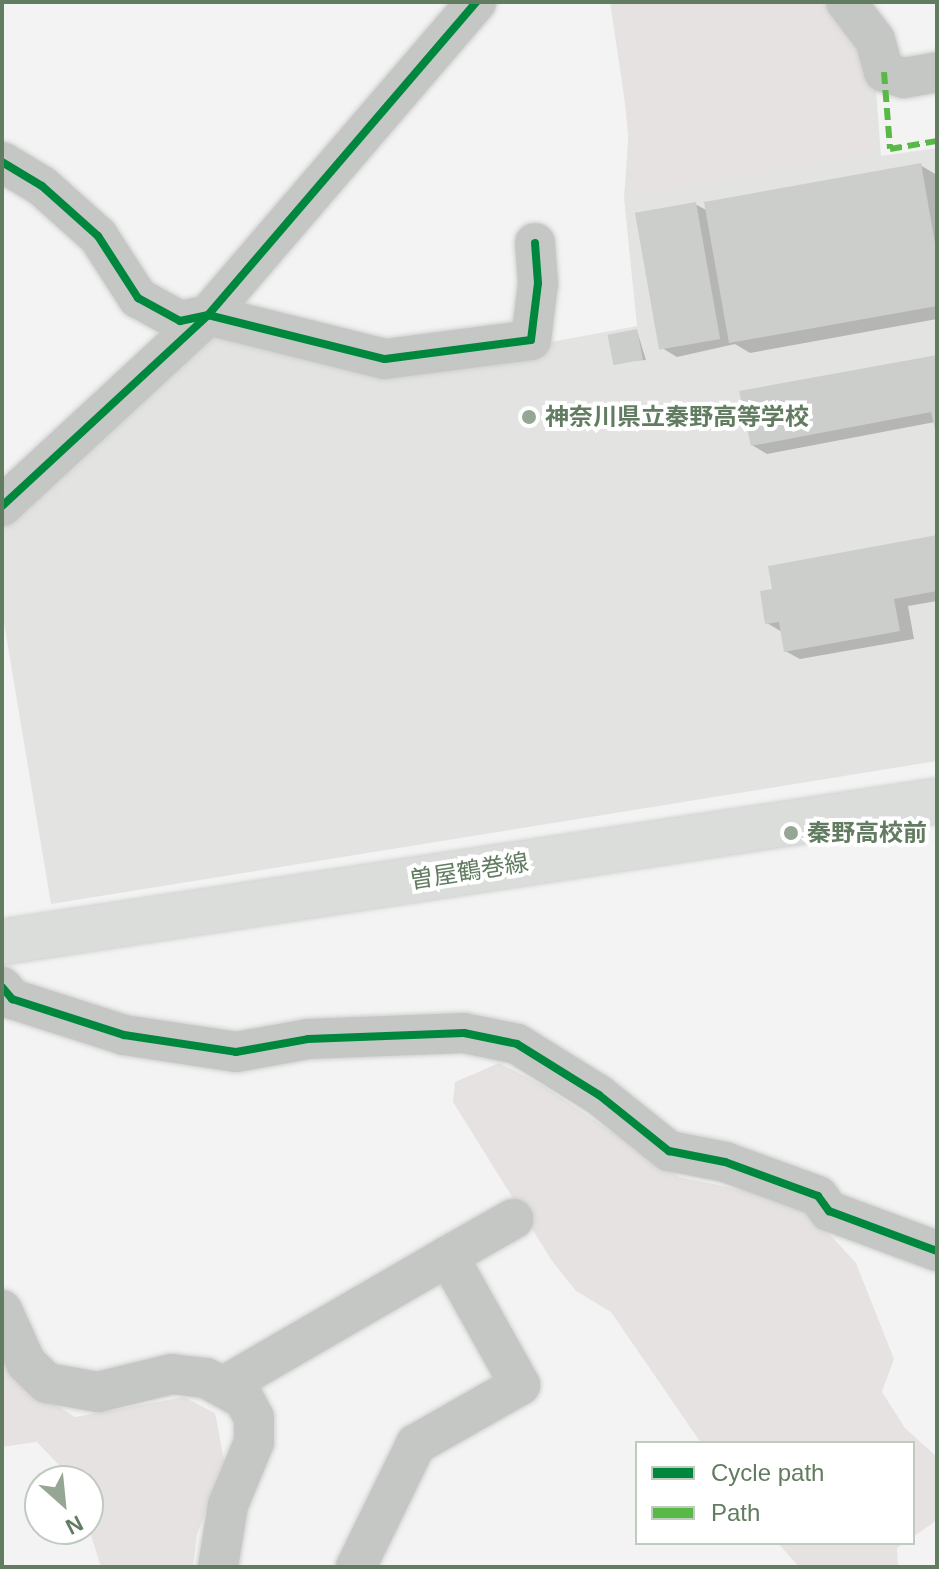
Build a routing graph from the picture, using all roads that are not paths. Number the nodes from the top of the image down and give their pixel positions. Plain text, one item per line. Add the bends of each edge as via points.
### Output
1 (476, 2) edge
2 (846, 2) edge
3 (937, 72) edge
4 (2, 162) edge
5 (535, 243) dead end
6 (208, 315) junction
7 (2, 506) edge
8 (937, 801) edge
9 (2, 942) edge
10 (2, 987) edge
11 (513, 1219) dead end
12 (937, 1251) edge
13 (448, 1256) junction
14 (2, 1310) edge
15 (224, 1386) junction
16 (218, 1567) edge
17 (356, 1567) edge

1 - 6 street
2 - 3 street via 875,40 884,72 904,78
4 - 6 street via 42,186 98,236 138,298 180,321
5 - 6 street via 538,283 531,340 385,359
6 - 7 street
8 - 9 main road, 曽屋鶴巻線
10 - 12 street via 12,999 124,1035 236,1052 308,1039 464,1033 517,1044 599,1095 669,1151 725,1162 818,1196 829,1211
11 - 13 street
13 - 15 street
13 - 17 street via 520,1385 416,1444
14 - 15 street via 26,1363 47,1383 98,1392 172,1374
15 - 16 street via 244,1399 254,1418 254,1442 228,1505

